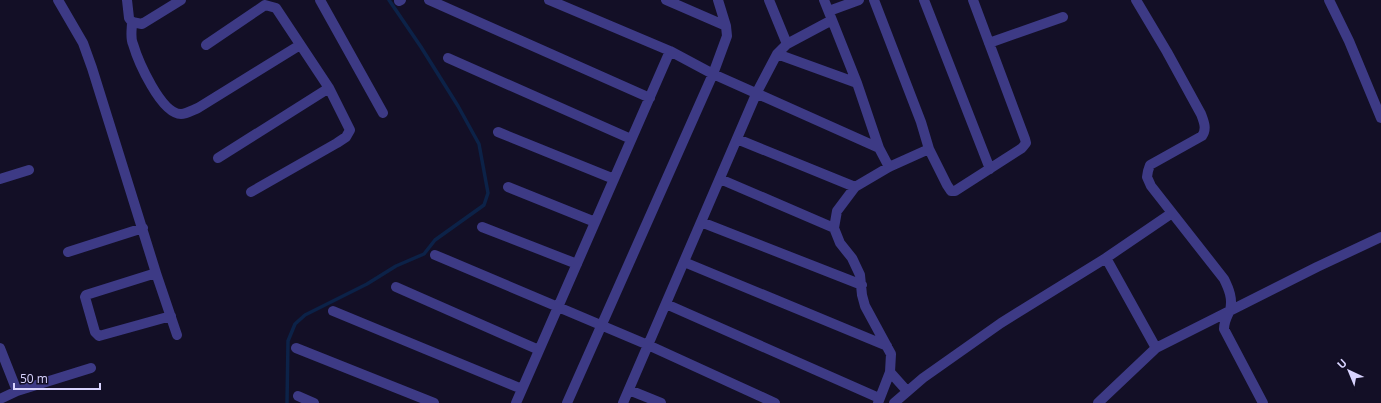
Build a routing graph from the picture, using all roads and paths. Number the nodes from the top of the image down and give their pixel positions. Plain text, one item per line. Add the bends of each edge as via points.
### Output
1 (58, 0) edge
2 (126, 0) edge
3 (181, 0) edge
4 (320, 0) edge
5 (429, 0) edge
6 (549, 0) edge
7 (666, 0) edge
8 (718, 0) edge
9 (769, 0) edge
10 (824, 0) edge
11 (859, 0) edge
12 (874, 0) edge
13 (924, 0) edge
14 (972, 0) edge
15 (1136, 0) edge
16 (1329, 0) edge
17 (262, 2) edge
18 (831, 16) junction
19 (1063, 17) dead end
20 (132, 22) junction
21 (726, 26) junction
22 (989, 43) junction
23 (787, 44) junction
24 (206, 45) dead end
25 (300, 45) junction
26 (670, 51) junction
27 (777, 54) junction
28 (448, 58) dead end
29 (713, 74) junction
30 (857, 83) junction
31 (329, 88) junction
32 (757, 92) junction
33 (650, 98) junction
34 (383, 112) dead end
35 (1381, 118) edge
36 (498, 132) dead end
37 (632, 139) junction
38 (737, 139) junction
39 (879, 148) junction
40 (929, 149) junction
41 (218, 158) dead end
42 (889, 167) junction
43 (990, 169) junction
44 (29, 170) dead end
45 (0, 179) edge
46 (614, 179) junction
47 (720, 179) junction
48 (508, 187) dead end
49 (854, 188) junction
50 (251, 192) dead end
51 (1172, 214) junction
52 (595, 222) junction
53 (701, 222) junction
54 (482, 227) dead end
55 (143, 228) junction
56 (834, 228) junction
57 (1381, 237) edge
58 (68, 252) dead end
59 (435, 255) dead end
60 (1106, 258) junction
61 (684, 262) junction
62 (577, 264) junction
63 (156, 273) junction
64 (862, 285) junction
65 (396, 288) dead end
66 (666, 304) junction
67 (558, 307) junction
68 (1230, 310) junction
69 (333, 311) dead end
70 (171, 316) junction
71 (602, 325) junction
72 (177, 335) dead end
73 (648, 345) junction
74 (887, 346) junction
75 (0, 348) edge
76 (296, 348) dead end
77 (1156, 348) junction
78 (539, 350) junction
79 (90, 368) dead end
80 (890, 372) junction
81 (522, 389) junction
82 (629, 390) junction
83 (17, 391) junction
84 (907, 392) junction
85 (298, 396) dead end
86 (0, 399) edge
87 (879, 400) edge
88 (314, 403) edge
89 (434, 403) edge
90 (516, 403) edge
91 (567, 403) edge
92 (623, 403) edge
93 (661, 403) edge
94 (775, 403) edge
95 (894, 403) edge
96 (1099, 403) edge
97 (1263, 403) edge

1 - 55 street via 83,42
2 - 20 street
3 - 20 street via 142,24
4 - 34 street
5 - 33 street
6 - 26 street
7 - 21 street
8 - 21 street
9 - 23 street
10 - 18 street
11 - 18 street
12 - 40 street via 919,116
13 - 43 street
14 - 22 street
15 - 51 street via 1201,114 1205,126 1202,136 1150,165 1147,177 1151,186
16 - 35 street
17 - 24 street
17 - 25 street via 276,8
18 - 23 street
18 - 30 street
19 - 22 street
20 - 25 street via 132,42 150,82 166,107 181,114 198,108
21 - 29 street via 727,36
22 - 43 street via 1026,143
23 - 27 street
25 - 31 street
26 - 29 street
26 - 33 street
27 - 30 street
27 - 32 street
28 - 37 street
29 - 32 street
29 - 71 street
30 - 39 street
31 - 41 street
31 - 50 street via 350,130 346,137
32 - 38 street
32 - 39 street
33 - 37 street
36 - 46 street
37 - 46 street
38 - 47 street
38 - 49 street
39 - 42 street
40 - 42 street
40 - 43 street via 951,191
42 - 49 street
44 - 45 street
46 - 52 street
47 - 53 street
47 - 56 street
48 - 52 street
49 - 56 street via 837,210
51 - 60 street
51 - 68 street via 1224,279 1231,300
52 - 62 street
53 - 61 street
53 - 64 street
54 - 62 street
55 - 58 street
55 - 63 street
56 - 64 street via 840,243 857,268
57 - 68 street
59 - 67 street
60 - 77 street
60 - 84 street via 1001,323
61 - 66 street
61 - 74 street
62 - 67 street
63 - 70 street
63 - 70 street via 86,294 95,332 99,336
64 - 74 street via 865,306
65 - 78 street
66 - 73 street
66 - 87 street
67 - 71 street
67 - 78 street
68 - 77 street
68 - 97 street via 1224,329
69 - 81 street
70 - 72 street
71 - 73 street
71 - 91 street
73 - 82 street
73 - 94 street
74 - 80 street via 891,354
75 - 83 street
76 - 89 street
77 - 96 street
78 - 81 street
79 - 83 street
80 - 84 street
80 - 87 street
81 - 90 street
82 - 92 street
82 - 93 street
83 - 86 street
84 - 95 street
85 - 88 street

